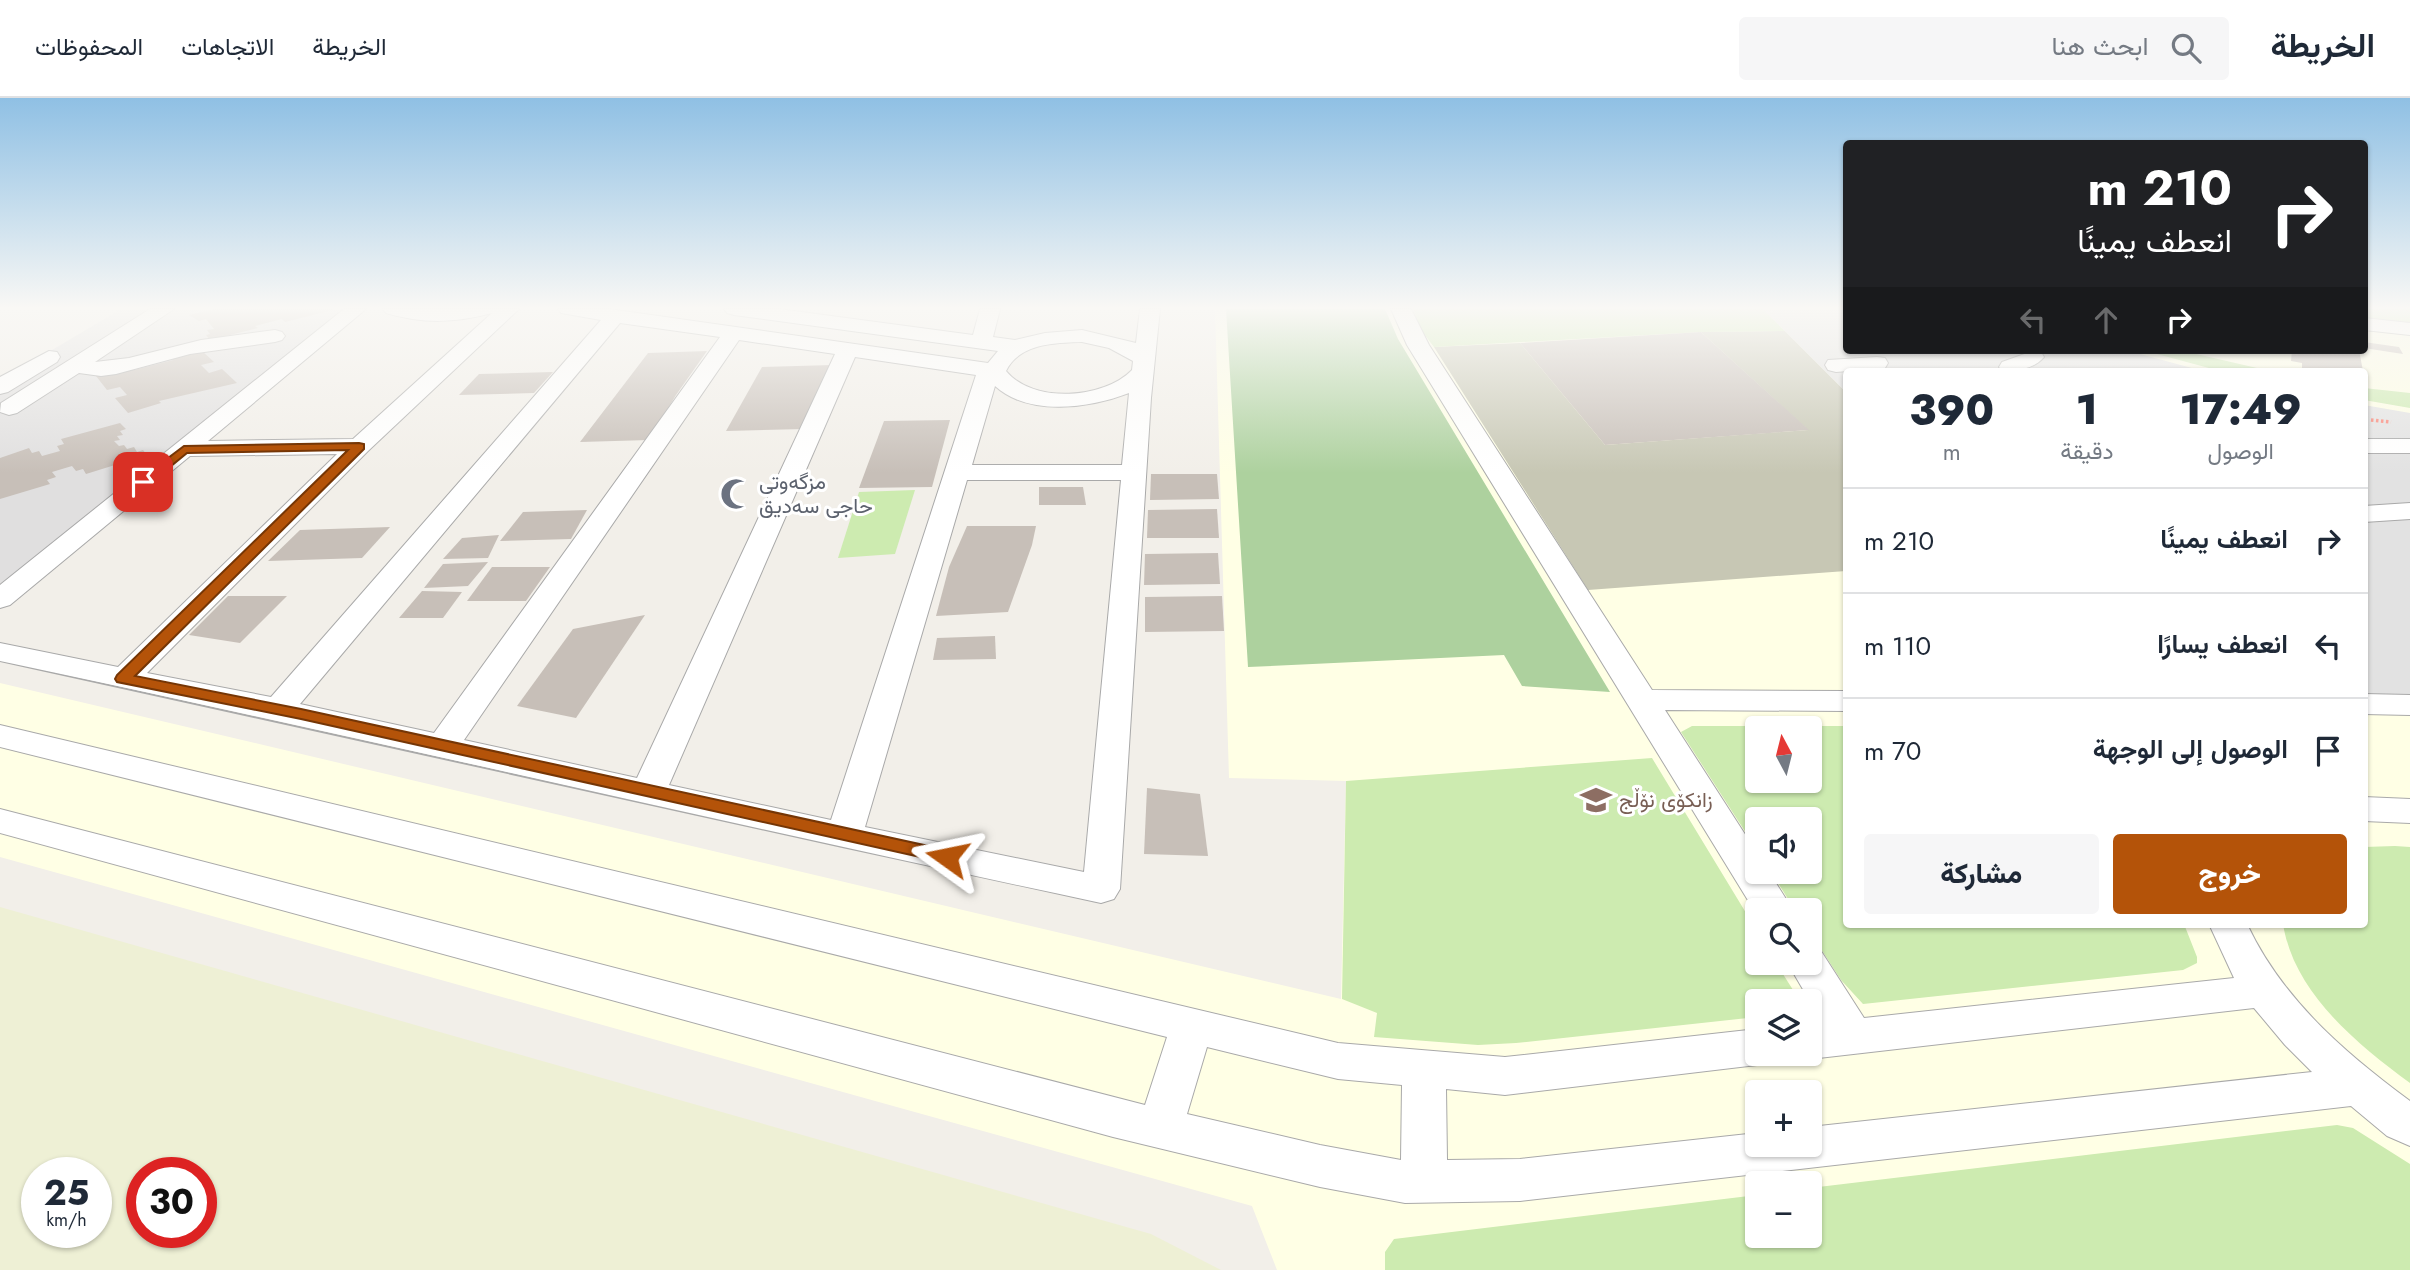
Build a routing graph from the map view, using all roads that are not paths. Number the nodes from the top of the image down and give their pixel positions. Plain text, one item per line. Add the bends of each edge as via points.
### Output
1 (39, 364) edge
2 (129, 364) edge
3 (289, 364) edge
4 (449, 364) edge
5 (574, 364) edge
6 (709, 364) edge
7 (841, 364) edge
8 (949, 364) edge
9 (997, 364) edge
10 (1143, 364) edge
11 (1144, 364) edge
12 (1430, 364) edge
13 (1863, 364) edge
14 (2018, 364) edge
15 (75, 365) joint
16 (1836, 365) dead end
17 (2010, 367) dead end
18 (992, 370) junction
19 (1143, 370) junction
20 (1, 387) edge
21 (9, 408) dead end
22 (359, 446) junction
23 (2368, 446) edge
24 (2410, 446) edge
25 (184, 449) junction
26 (957, 472) junction
27 (1134, 472) junction
28 (2410, 511) edge
29 (2368, 514) edge
30 (0, 599) edge
31 (0, 652) edge
32 (123, 679) junction
33 (1642, 700) junction
34 (1843, 701) edge
35 (2368, 704) edge
36 (2410, 705) edge
37 (278, 709) junction
38 (0, 736) edge
39 (443, 745) junction
40 (648, 792) junction
41 (2368, 809) edge
42 (2410, 811) edge
43 (0, 821) edge
44 (844, 836) junction
45 (1766, 898) edge
46 (2230, 928) edge
47 (1815, 975) edge
48 (2262, 991) junction
49 (1192, 1026) junction
50 (1853, 1037) junction
51 (1822, 1040) edge
52 (1745, 1048) edge
53 (1424, 1069) junction
54 (2359, 1086) junction
55 (2410, 1126) edge
56 (1160, 1128) junction
57 (1424, 1181) junction

1 - 20 street
2 - 15 street via 86,370
3 - 25 street
4 - 22 street
5 - 37 street
6 - 39 street
7 - 40 street
8 - 18 street
9 - 18 street
10 - 19 street
11 - 19 street
12 - 33 street
13 - 16 street
14 - 17 street
15 - 21 street
18 - 19 street via 1011,389 1029,396 1077,399 1121,389
18 - 26 street
19 - 27 street
22 - 25 street
22 - 32 street
23 - 24 street
25 - 30 street
26 - 27 street
26 - 44 street
27 - 44 street via 1101,889
28 - 29 street
31 - 32 street
32 - 37 street
33 - 34 street
33 - 45 street
35 - 36 street
37 - 39 street
38 - 49 street
39 - 40 street
40 - 44 street
41 - 42 street
43 - 56 street
46 - 48 street
47 - 50 street
48 - 50 street
48 - 54 street via 2318,1053
49 - 53 street via 1338,1061
49 - 56 street
50 - 51 street
52 - 53 street via 1505,1076
53 - 57 street
54 - 55 street
54 - 57 street via 1520,1180
56 - 57 street via 1320,1166 1405,1182

